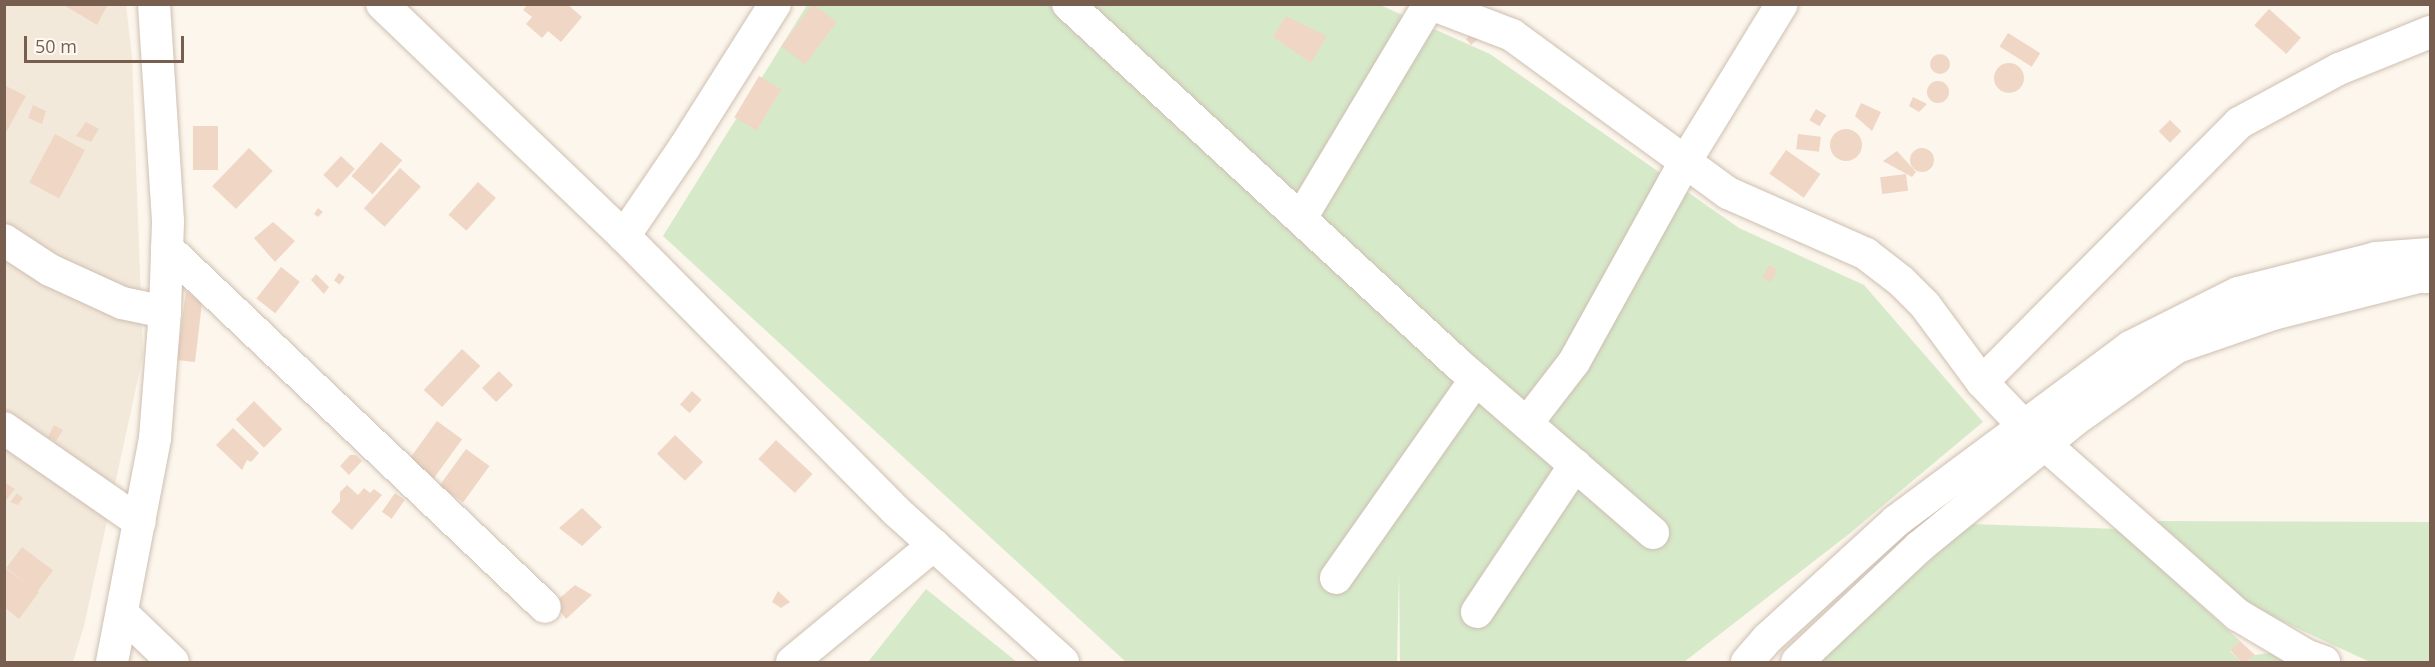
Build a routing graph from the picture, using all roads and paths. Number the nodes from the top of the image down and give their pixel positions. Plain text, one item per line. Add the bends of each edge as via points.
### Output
1 (154, 4) edge
2 (382, 4) edge
3 (775, 4) edge
4 (1068, 4) edge
5 (1430, 4) edge
6 (1782, 4) edge
7 (2430, 32) edge
8 (1685, 162) junction
9 (1301, 218) junction
10 (624, 236) junction
11 (4, 240) edge
12 (167, 248) junction
13 (2430, 254) edge
14 (2430, 277) edge
15 (165, 312) junction
16 (1476, 379) junction
17 (1982, 382) junction
18 (1527, 423) junction
19 (4, 428) edge
20 (2034, 435) junction
21 (1575, 465) junction
22 (140, 522) junction
23 (1653, 532) dead end
24 (934, 545) junction
25 (1336, 578) dead end
26 (545, 607) dead end
27 (1477, 612) dead end
28 (123, 614) junction
29 (112, 663) edge
30 (173, 663) edge
31 (792, 663) edge
32 (1063, 663) edge
33 (1747, 663) edge
34 (1797, 663) edge
35 (2324, 663) edge

1 - 12 street
2 - 10 street
3 - 10 street
4 - 9 street
5 - 8 street via 1512,35
5 - 9 street
6 - 8 street
7 - 17 street via 2339,69 2238,123
8 - 17 street via 1728,193 1866,254 1925,305
8 - 18 street via 1574,362
9 - 16 street
10 - 24 street
11 - 15 street via 50,270 122,303
12 - 15 street
12 - 26 street
13 - 20 street via 2376,258 2238,293 2130,347
14 - 20 street via 2273,314 2177,347 2072,422
15 - 22 street via 155,438
16 - 18 street
16 - 25 street
17 - 20 street
18 - 21 street
19 - 22 street
20 - 33 street via 1896,521 1768,638
20 - 34 street
20 - 35 street via 2238,615 2307,657
21 - 23 street
21 - 27 street
22 - 28 street
24 - 31 street
24 - 32 street
28 - 29 street
28 - 30 street

